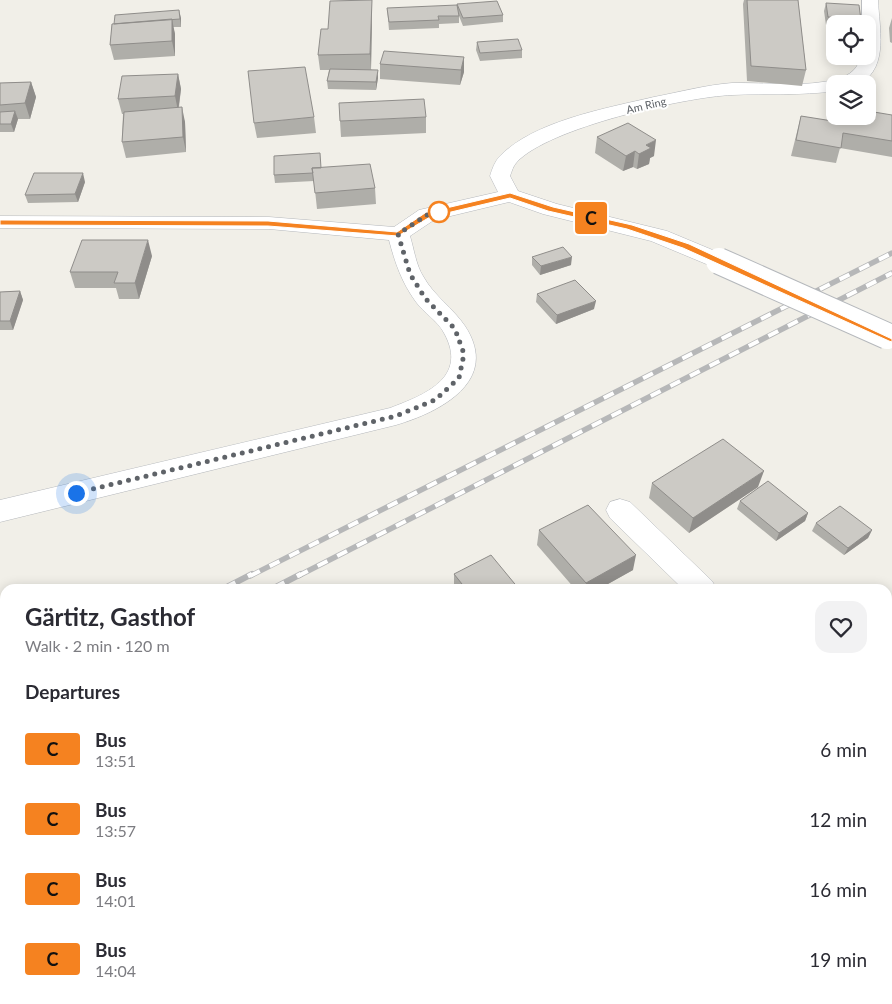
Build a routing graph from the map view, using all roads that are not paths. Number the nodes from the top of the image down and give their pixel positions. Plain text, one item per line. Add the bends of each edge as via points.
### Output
1 (870, 0) edge
2 (859, 75) edge
3 (826, 86) edge
4 (510, 195) junction
5 (0, 222) edge
6 (398, 234) junction
7 (889, 338) edge
8 (620, 510) dead end
9 (0, 511) edge
10 (697, 584) edge

1 - 2 street via 871,55 867,67
3 - 4 street, Am Ring via 731,89 694,94 579,122 552,132 506,161 500,176
4 - 6 street via 427,215
4 - 7 street, bridge via 686,246
5 - 6 street via 268,223
6 - 9 street via 410,274 425,298 455,329 464,354 459,378 435,400 396,416
8 - 10 street

